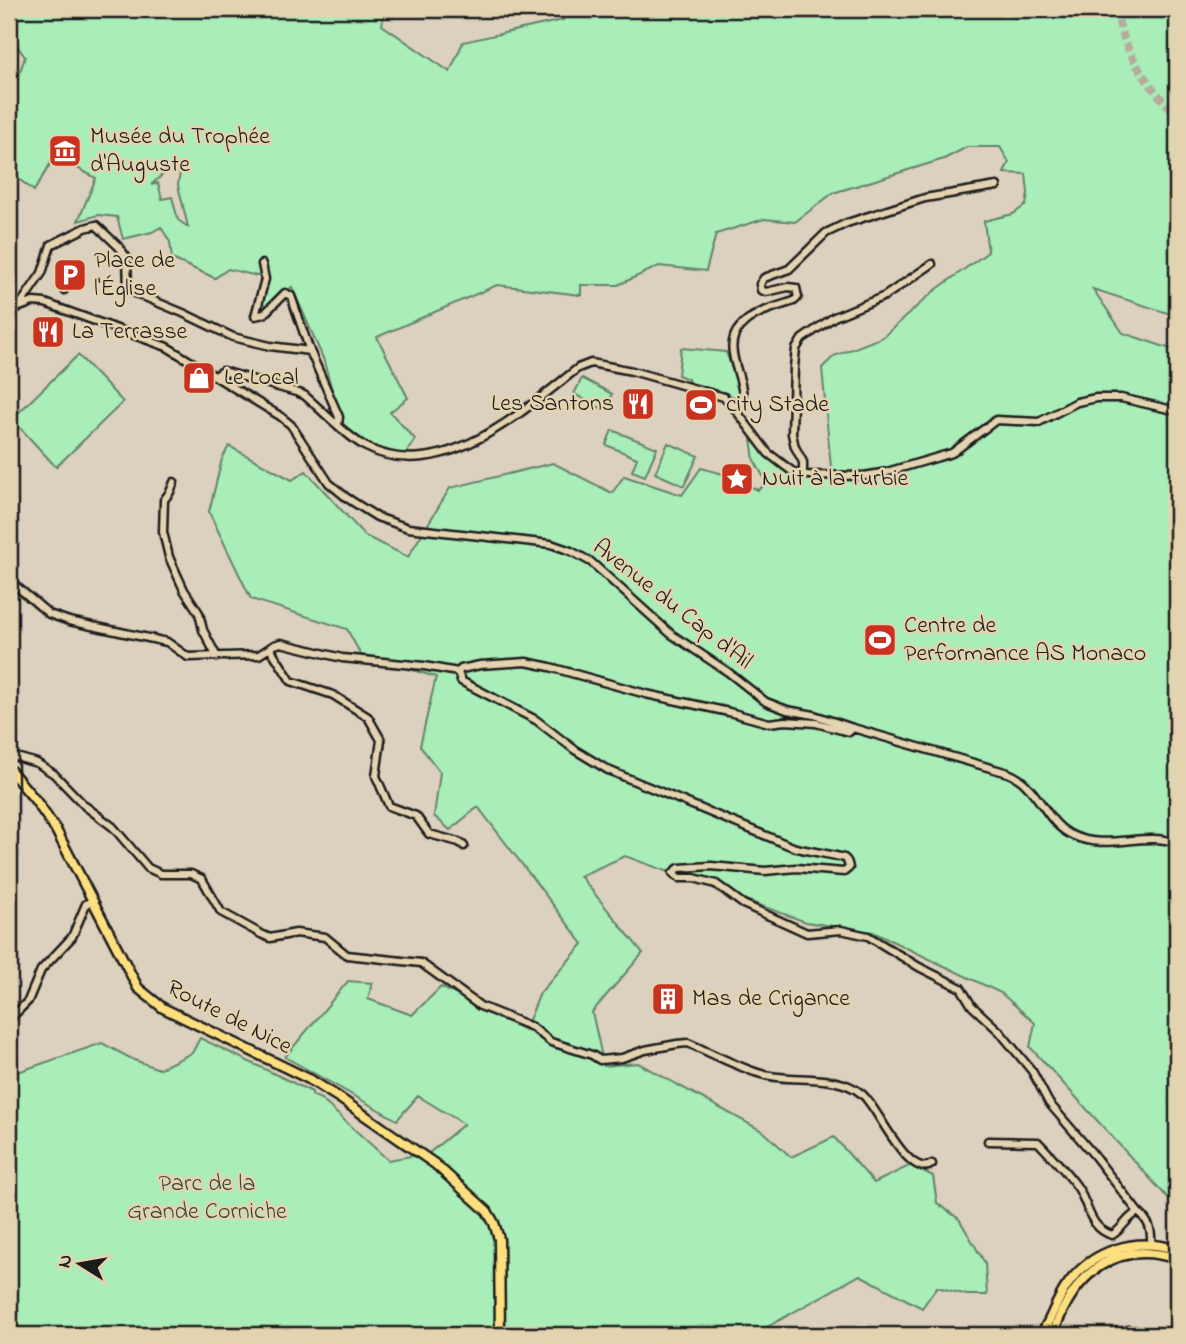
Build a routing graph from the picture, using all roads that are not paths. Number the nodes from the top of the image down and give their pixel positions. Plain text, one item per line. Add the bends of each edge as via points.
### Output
1 (997, 186) dead end
2 (262, 264) dead end
3 (932, 264) dead end
4 (22, 306) junction
5 (9, 311) edge
6 (310, 351) junction
7 (215, 376) junction
8 (735, 409) junction
9 (1177, 411) edge
10 (338, 424) junction
11 (803, 474) junction
12 (174, 482) dead end
13 (9, 580) edge
14 (270, 648) junction
15 (217, 657) junction
16 (458, 672) junction
17 (787, 710) junction
18 (785, 721) junction
19 (853, 729) junction
20 (9, 755) edge
21 (9, 769) edge
22 (1177, 843) edge
23 (464, 846) dead end
24 (92, 901) junction
25 (9, 1020) edge
26 (988, 1141) dead end
27 (932, 1164) dead end
28 (1138, 1212) junction
29 (1153, 1245) junction
30 (1177, 1250) edge
31 (1177, 1259) edge
32 (1052, 1331) edge
33 (500, 1335) edge
34 (1042, 1335) edge
35 (1120, 1335) edge
36 (1170, 1335) edge

1 - 8 street via 925,198 847,223 826,233 789,269 764,278 761,290 788,286 796,288 798,297 753,317 735,334 731,356 744,396
2 - 6 street via 265,279 255,316 289,293
3 - 11 street via 885,296 834,317 802,339 794,367 792,434
4 - 5 street, Avenue du Cap d'Ail
4 - 6 street via 54,242 96,226 127,258 128,290 233,337
4 - 7 street, Avenue du Cap d'Ail via 45,303 106,324 167,347
6 - 10 street
7 - 10 street via 223,371 296,392
7 - 17 street, Avenue du Cap d'Ail via 286,420 329,483 365,510 408,528 533,541 571,551 591,562 671,634 766,702
8 - 10 street via 723,397 591,363 503,425 433,456 412,459 375,451
8 - 11 street via 768,453
9 - 11 street via 1121,398 1096,398 1077,402 1039,422 996,420 952,453 887,472 864,477
12 - 15 street via 164,500 166,546
13 - 15 street via 45,612 69,621 167,642 188,657
14 - 15 street via 259,655
14 - 16 street via 292,644 342,658
14 - 23 street via 291,681 333,695 372,723 382,746 376,775 387,804 416,816 429,834
16 - 18 street via 480,665 526,662 769,723
16 - 28 street via 461,681 536,720 608,770 793,847 842,857 849,868 844,872 711,866 679,868 673,873 716,884 743,904 807,933 841,930 868,936 961,988 1032,1071 1049,1103
17 - 18 street
17 - 19 street, Avenue du Cap d'Ail
18 - 19 street via 816,723 843,732
19 - 22 street, Avenue du Cap d'Ail via 1008,772 1028,786 1061,830 1073,836 1102,843 1155,838
20 - 27 street via 37,763 54,774 113,827 148,868 202,879 221,912 270,938 296,933 326,937 347,955 421,964 480,1006 532,1027 551,1042 600,1060 688,1044 758,1073 852,1086 873,1104 905,1156 920,1167
21 - 24 main road, Route de Nice via 56,830
24 - 25 street via 86,904 72,937 41,970 28,1001
24 - 33 main road, Route de Nice via 144,994 174,1014 309,1079 435,1164 487,1211 499,1239
26 - 28 street via 1038,1143 1077,1187 1091,1219 1104,1233 1120,1231
28 - 29 street via 1149,1224
29 - 30 main road
29 - 32 main road via 1107,1251 1088,1262 1066,1286
31 - 32 main road via 1153,1253 1111,1259 1074,1289
32 - 34 highway
35 - 36 street via 1128,1330

